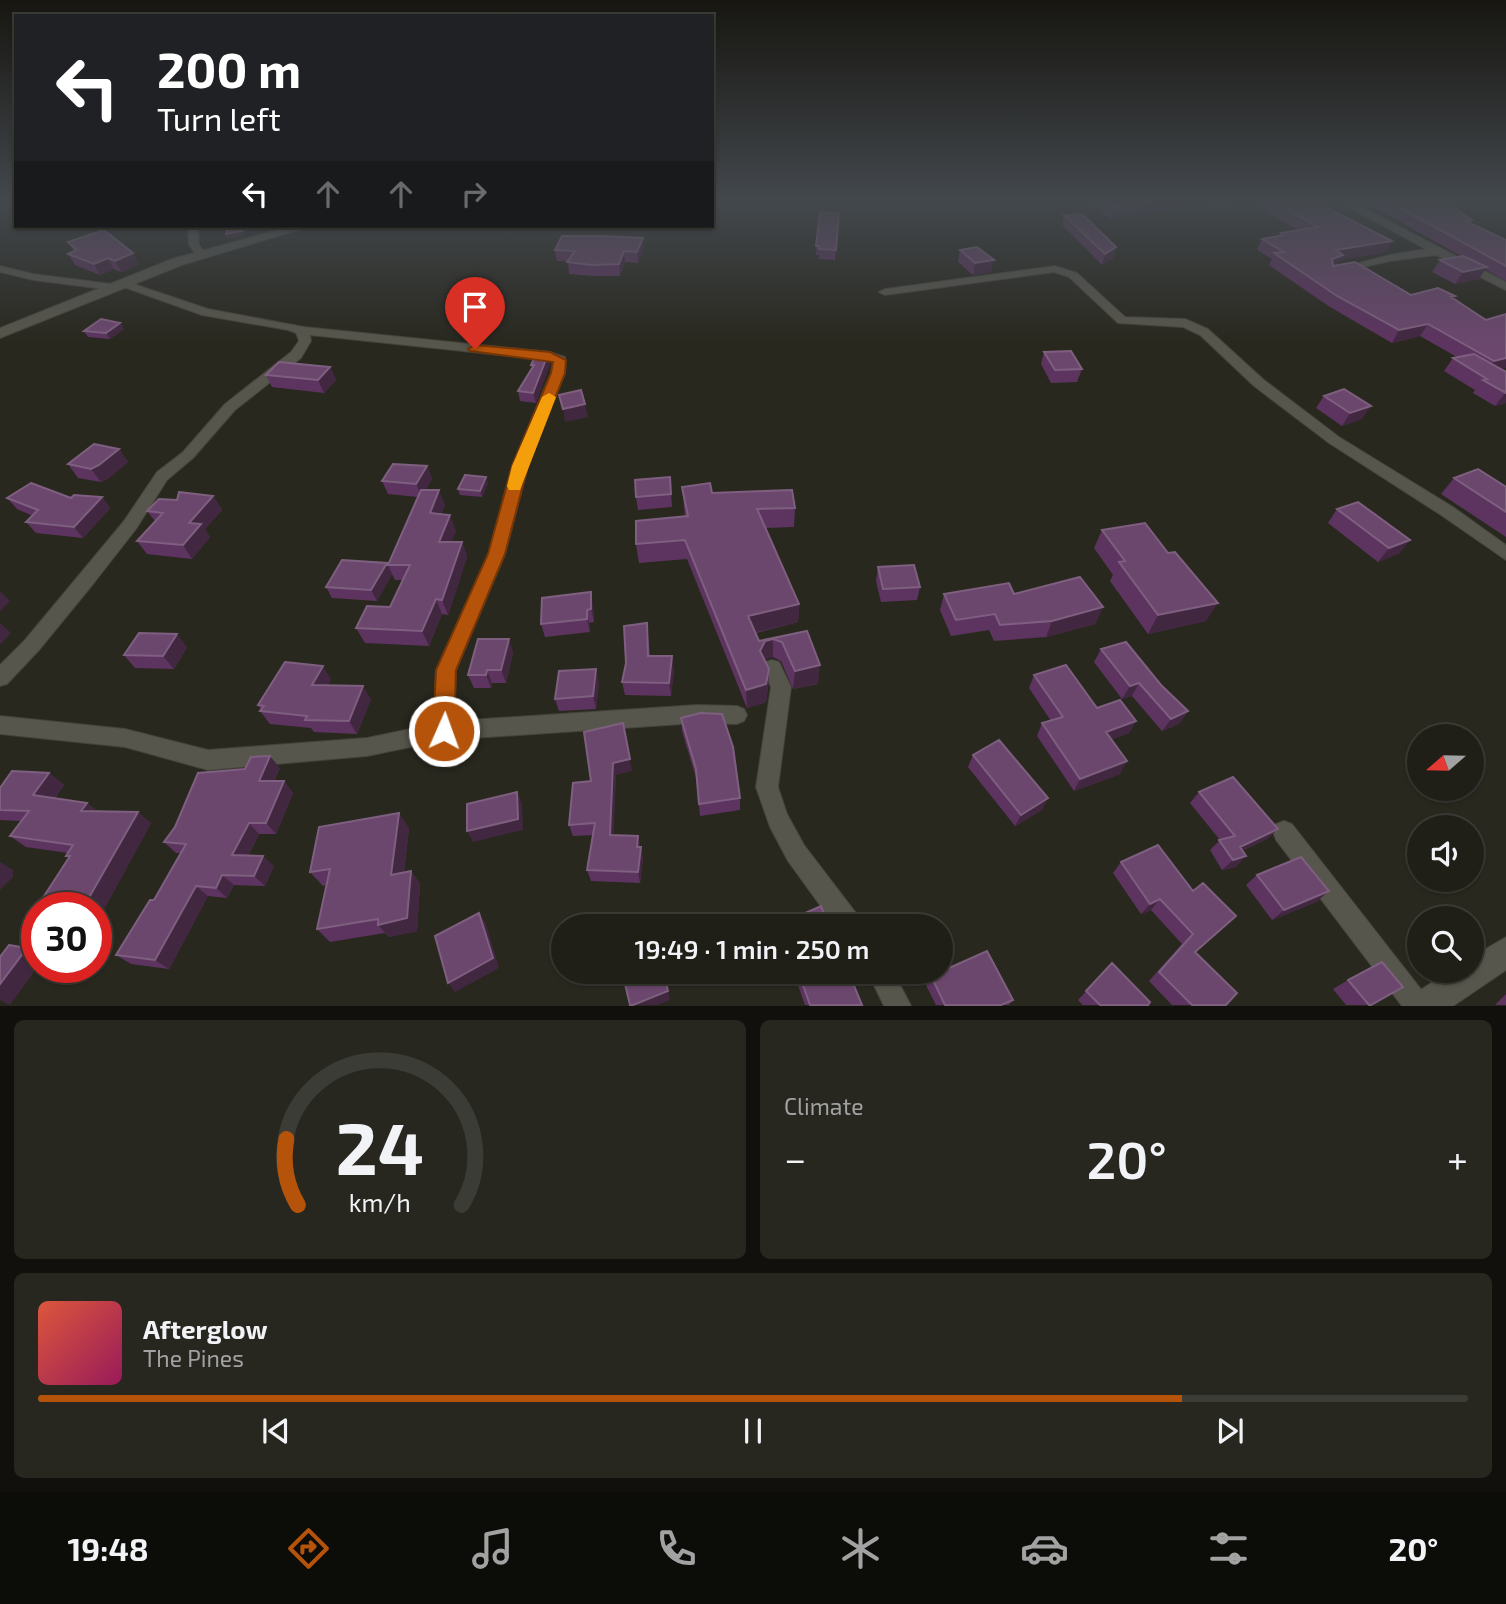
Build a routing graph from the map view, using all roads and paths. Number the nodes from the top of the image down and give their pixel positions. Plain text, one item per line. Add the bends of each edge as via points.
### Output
1 (197, 248) edge
2 (224, 248) edge
3 (1432, 248) edge
4 (1438, 251) junction
5 (202, 254) junction
6 (0, 269) edge
7 (1332, 274) edge
8 (117, 285) junction
9 (1506, 287) edge
10 (885, 292) dead end
11 (302, 331) junction
12 (0, 332) edge
13 (1506, 554) edge
14 (772, 668) edge
15 (0, 678) edge
16 (737, 715) dead end
17 (0, 725) edge
18 (444, 731) junction
19 (1284, 832) dead end
20 (841, 914) edge
21 (1506, 952) edge
22 (886, 984) edge
23 (898, 1006) edge
24 (1418, 1006) edge
25 (1424, 1006) edge

1 - 5 street
2 - 5 street
3 - 4 street
4 - 7 street via 1389,258
4 - 9 street
5 - 8 street
6 - 8 street
8 - 11 street via 206,312
8 - 12 street
10 - 13 street via 1055,270 1073,275 1122,320 1185,323 1204,332 1259,383 1334,440
11 - 15 street via 305,341 296,355 230,407 188,455 162,476 87,579
11 - 18 street via 560,360 520,466 497,554 446,670
14 - 20 street via 781,687 768,787 796,853
16 - 18 street
17 - 18 street via 125,738 208,760 367,747
19 - 24 street
21 - 25 street
22 - 23 street

